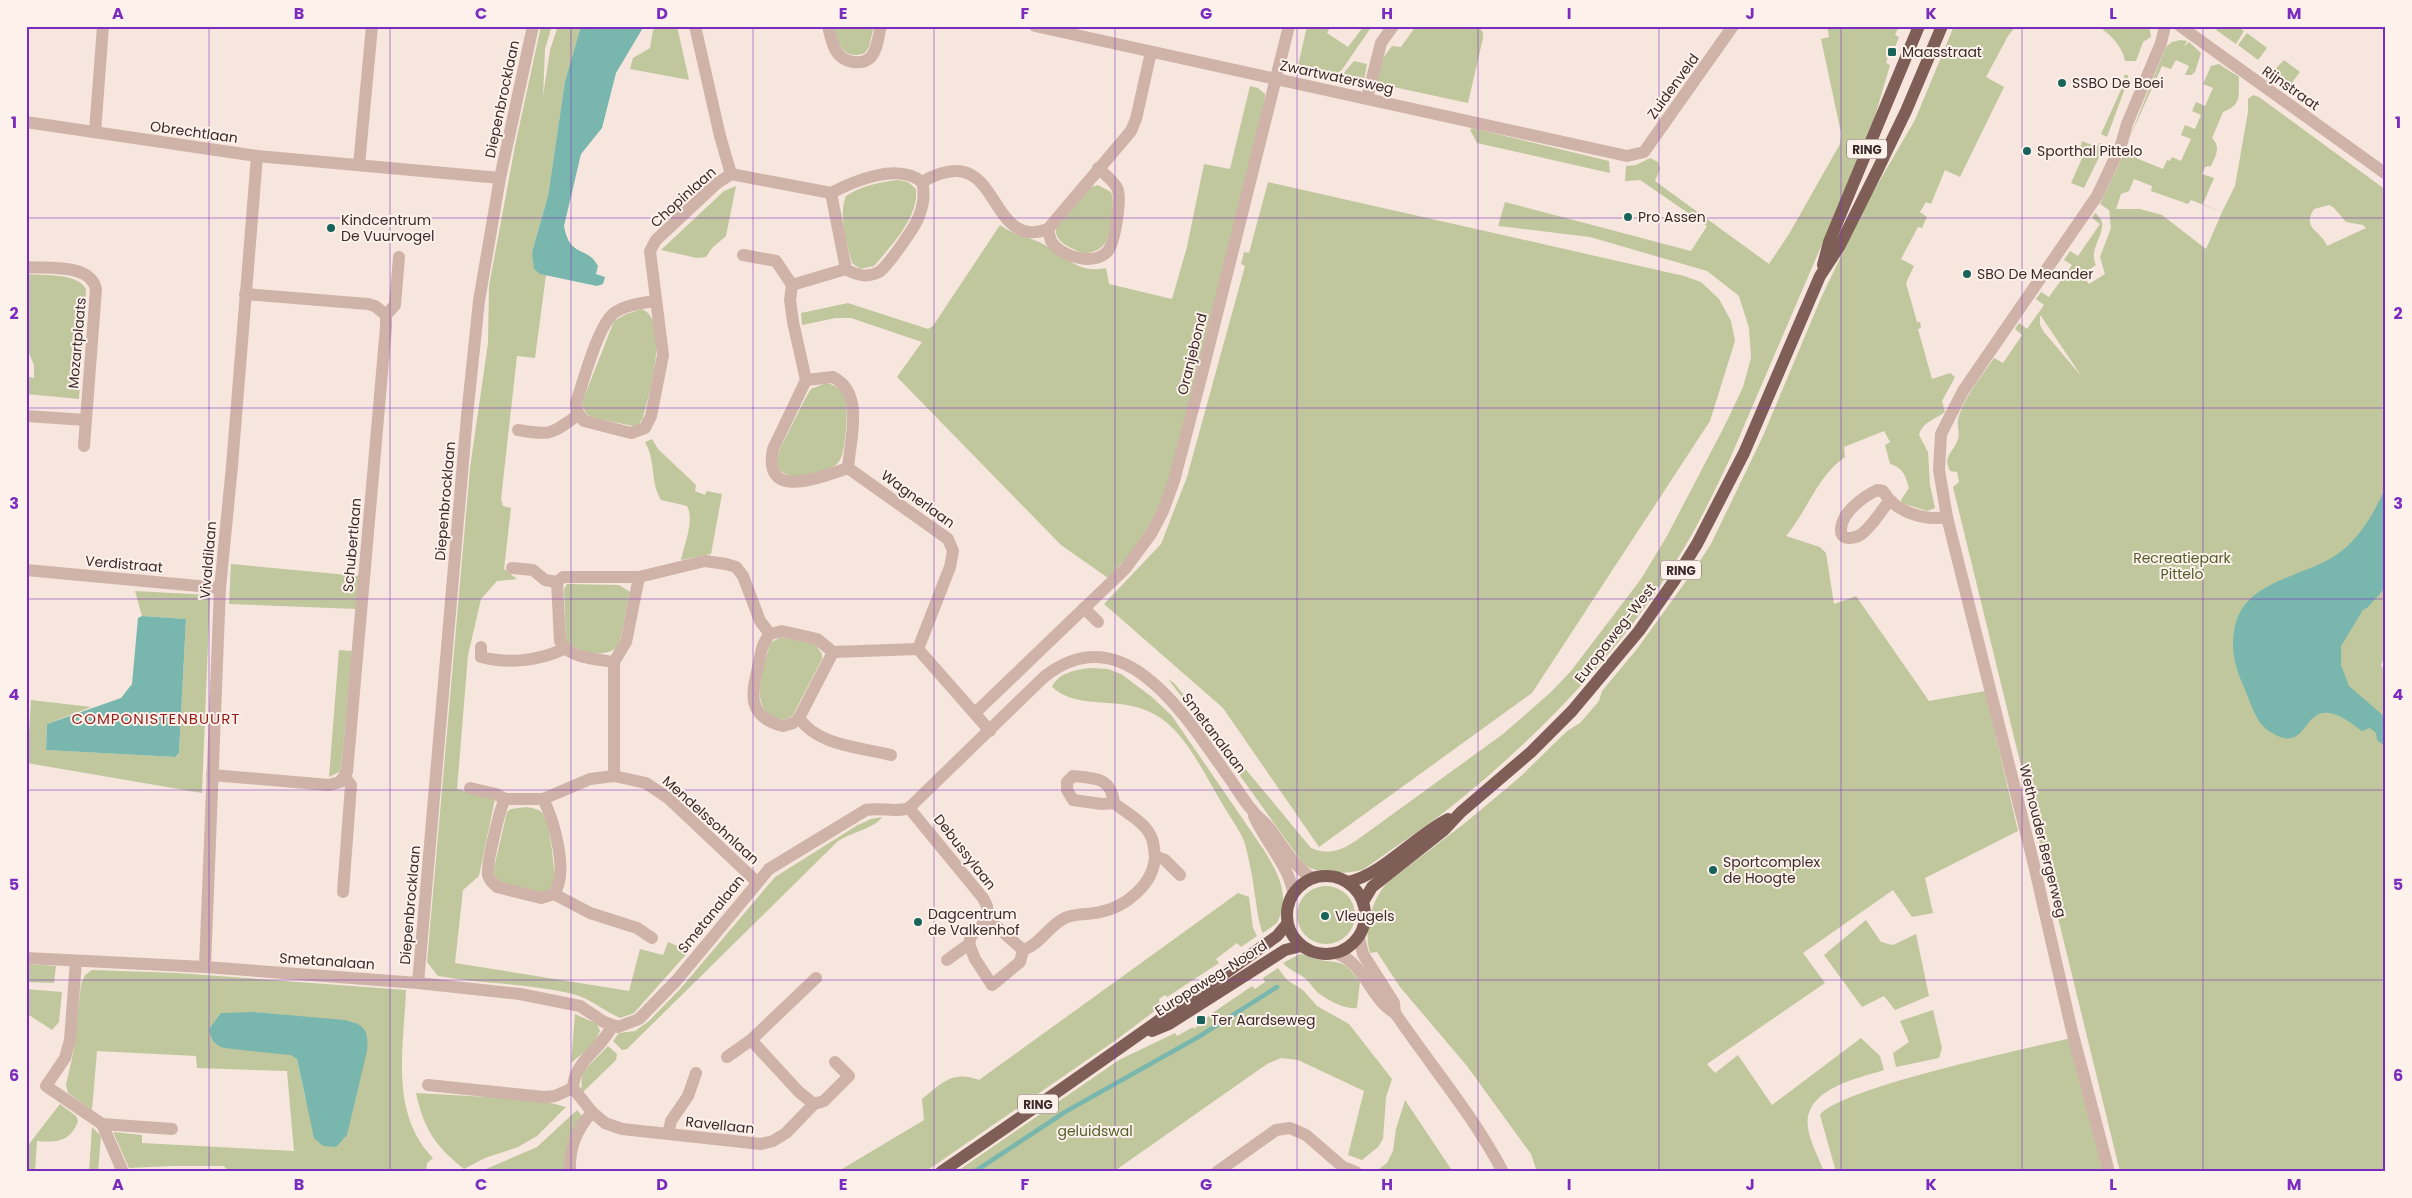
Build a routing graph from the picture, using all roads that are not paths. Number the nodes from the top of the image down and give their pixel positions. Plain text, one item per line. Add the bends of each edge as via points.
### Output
1 (103, 26) edge
2 (372, 26) edge
3 (533, 26) edge
4 (695, 26) edge
5 (828, 26) edge
6 (881, 26) edge
7 (1035, 26) edge
8 (1289, 26) edge
9 (1393, 26) edge
10 (1733, 26) edge
11 (1919, 26) edge
12 (1942, 26) edge
13 (2165, 26) edge
14 (2180, 26) edge
15 (1151, 52) junction
16 (1277, 80) junction
17 (1366, 98) junction
18 (26, 122) edge
19 (94, 132) junction
20 (257, 156) junction
21 (1632, 156) joint
22 (359, 165) junction
23 (1098, 168) junction
24 (731, 174) junction
25 (2386, 174) edge
26 (500, 178) junction
27 (922, 182) junction
28 (831, 193) junction
29 (1048, 229) junction
30 (743, 255) dead end
31 (399, 257) dead end
32 (26, 267) edge
33 (846, 269) junction
34 (1820, 274) junction
35 (792, 285) junction
36 (245, 294) junction
37 (654, 301) junction
38 (386, 315) junction
39 (806, 380) junction
40 (578, 414) junction
41 (26, 416) edge
42 (86, 420) junction
43 (518, 430) dead end
44 (84, 446) dead end
45 (848, 468) junction
46 (1888, 502) dead end
47 (1947, 517) junction
48 (512, 568) dead end
49 (26, 570) edge
50 (639, 577) junction
51 (557, 582) junction
52 (220, 588) junction
53 (1084, 608) junction
54 (1098, 622) dead end
55 (770, 634) junction
56 (481, 647) dead end
57 (564, 649) junction
58 (918, 650) junction
59 (833, 652) junction
60 (614, 662) junction
61 (1024, 666) junction
62 (1040, 681) junction
63 (975, 713) junction
64 (799, 718) junction
65 (990, 731) junction
66 (891, 754) dead end
67 (212, 775) junction
68 (614, 776) junction
69 (345, 777) junction
70 (470, 788) dead end
71 (505, 799) junction
72 (543, 799) junction
73 (1114, 803) dead end
74 (909, 808) junction
75 (1252, 811) junction
76 (1461, 812) junction
77 (1155, 856) junction
78 (1180, 875) dead end
79 (1312, 878) junction
80 (757, 882) junction
81 (1347, 882) junction
82 (343, 892) dead end
83 (1293, 893) junction
84 (554, 894) junction
85 (1363, 902) junction
86 (988, 919) junction
87 (1287, 924) junction
88 (1359, 937) junction
89 (652, 938) dead end
90 (969, 944) junction
91 (1301, 946) junction
92 (1023, 950) junction
93 (1336, 953) junction
94 (26, 958) edge
95 (947, 960) dead end
96 (76, 961) junction
97 (205, 967) junction
98 (816, 978) dead end
99 (418, 983) junction
100 (1395, 1013) junction
101 (612, 1026) junction
102 (1136, 1038) junction
103 (751, 1040) junction
104 (727, 1058) dead end
105 (835, 1062) dead end
106 (696, 1073) dead end
107 (428, 1085) dead end
108 (573, 1088) junction
109 (814, 1104) junction
110 (592, 1112) junction
111 (102, 1124) junction
112 (172, 1129) dead end
113 (668, 1134) junction
114 (124, 1172) edge
115 (570, 1172) edge
116 (941, 1172) edge
117 (1217, 1172) edge
118 (1352, 1172) edge
119 (1356, 1172) edge
120 (1503, 1172) edge
121 (2108, 1172) edge

1 - 19 street
2 - 22 street
3 - 26 street, Diepenbrocklaan
4 - 24 street, Chopinlaan
5 - 6 street via 839,57 860,63 875,51
7 - 15 street, Zwartwatersweg
8 - 16 street, Oranjebond
9 - 17 street via 1381,43
10 - 21 street, Zuidenveld via 1646,149
11 - 34 main road, Europaweg-West / RING via 1829,242
12 - 34 main road, Europaweg-West / RING via 1878,169 1839,247
13 - 47 street, Wethouder Bergerweg via 2121,145 2097,196 1963,391 1941,434 1939,470
14 - 25 street, Rijnstraat
15 - 16 street, Zwartwatersweg
15 - 23 street via 1134,125
16 - 17 street, Zwartwatersweg
16 - 53 street, Oranjebond via 1163,511 1125,569
17 - 21 street, Zwartwatersweg
18 - 19 street, Obrechtlaan
19 - 20 street, Obrechtlaan
20 - 22 street, Obrechtlaan
20 - 36 street, Vivaldilaan
22 - 26 street, Obrechtlaan
23 - 29 street
23 - 29 street via 1119,193 1111,246 1106,253 1092,258 1075,257 1058,248
24 - 28 street, Chopinlaan
24 - 37 street, Chopinlaan via 716,184 653,245 650,258
26 - 99 street, Diepenbrocklaan via 479,301 468,407
27 - 28 street via 910,175 885,174
27 - 29 street via 947,172 972,176 984,184 1015,227 1028,232
27 - 33 street via 924,193 919,218 882,270 865,276
28 - 33 street
30 - 35 street via 776,261
31 - 38 street, Schubertlaan via 395,305
32 - 42 street, Mozartplaats via 83,272 94,280 96,289
33 - 35 street
34 - 76 main road, Europaweg-West / RING via 1740,460 1674,581 1639,631 1572,711 1524,759
35 - 39 street via 793,322
36 - 38 street via 368,304
36 - 52 street, Vivaldilaan
37 - 40 street via 627,307 608,320 576,403
37 - 40 street, Chopinlaan via 663,355 651,416 645,428 626,432 589,423
38 - 69 street, Schubertlaan
39 - 45 street via 833,377 850,394
39 - 45 street via 773,449 773,471 783,480 802,482
40 - 43 street via 546,435
41 - 42 street
42 - 44 street, Mozartplaats
45 - 58 street, Wagnerlaan via 951,543 953,556 950,567
46 - 47 street via 1919,516
47 - 121 street, Wethouder Bergerweg
48 - 51 street via 533,570 545,580
49 - 52 street, Verdistraat
50 - 51 street via 563,577
50 - 55 street via 705,561 736,567 749,588 760,621
50 - 60 street via 626,642
51 - 57 street via 560,641
52 - 67 street, Vivaldilaan
53 - 54 street
53 - 61 street, Oranjebond
55 - 59 street via 782,631 817,639
55 - 64 street via 763,645 753,692 754,705 760,715 775,724 788,726
56 - 57 street via 481,657 499,662 554,654
57 - 60 street
58 - 59 street
58 - 63 street
59 - 64 street
60 - 68 street
61 - 62 street
61 - 63 street, Oranjebond
62 - 65 street, Smetanalaan
62 - 75 street, Smetanalaan via 1058,667 1083,658 1108,658 1135,670 1176,705
63 - 65 street
64 - 66 street via 805,727 823,739
65 - 74 street, Smetanalaan
67 - 69 street via 323,785 334,784
67 - 97 street, Vivaldilaan
68 - 72 street, Mendelssohnlaan via 590,779
68 - 80 street, Mendelssohnlaan via 646,783 657,789
69 - 82 street, Schubertlaan via 352,785
70 - 71 street, Mendelssohnlaan
71 - 72 street, Mendelssohnlaan
71 - 84 street via 487,872 489,879 497,887 541,898
72 - 84 street via 554,826 560,873
73 - 77 street via 1148,832
74 - 80 street, Smetanalaan via 900,811 866,810 769,869
74 - 86 street, Debussylaan via 983,898
75 - 79 street, Smetanalaan via 1269,827 1299,869
75 - 83 street, Smetanalaan via 1289,877
76 - 81 main road, Europaweg-West / RING via 1438,824 1367,875
76 - 85 main road, Europaweg-West / RING via 1444,830 1372,887
77 - 78 street via 1165,860
77 - 92 street via 1146,882 1119,907 1065,918 1034,946
79 - 81 main road via 1336,877
79 - 83 main road
80 - 101 street, Smetanalaan via 676,981 639,1019 625,1026
81 - 85 main road
83 - 87 main road via 1287,910
84 - 89 street via 590,913 637,928
85 - 88 main road via 1365,920
86 - 90 street via 971,936
86 - 92 street
87 - 91 main road
87 - 102 main road, Europaweg-Noord / RING via 1277,936
88 - 93 main road
88 - 100 street via 1363,954 1394,1003
90 - 92 street via 992,985 1020,962
90 - 95 street
91 - 93 main road via 1314,953
91 - 102 main road, Europaweg-Noord / RING via 1285,950 1169,1024
93 - 100 street via 1353,962 1386,1008
94 - 96 street, Smetanalaan
96 - 97 street, Smetanalaan
96 - 111 street via 70,1040 65,1058 46,1086
97 - 99 street, Smetanalaan
98 - 103 street
99 - 101 street, Smetanalaan via 570,1003 589,1010
100 - 120 street
101 - 108 street via 606,1039 576,1071
102 - 116 main road, Europaweg-Noord / RING
103 - 104 street
103 - 109 street via 798,1092
105 - 109 street, Ravellaan via 849,1076 824,1101
106 - 113 street, Ravellaan via 688,1096 671,1121
107 - 108 street via 544,1097
108 - 110 street, Ravellaan
109 - 113 street, Ravellaan via 786,1133 761,1144
110 - 113 street, Ravellaan via 613,1127
110 - 115 street via 574,1138
111 - 112 street
111 - 114 street
117 - 118 street via 1276,1130 1290,1128 1306,1135
118 - 119 street

